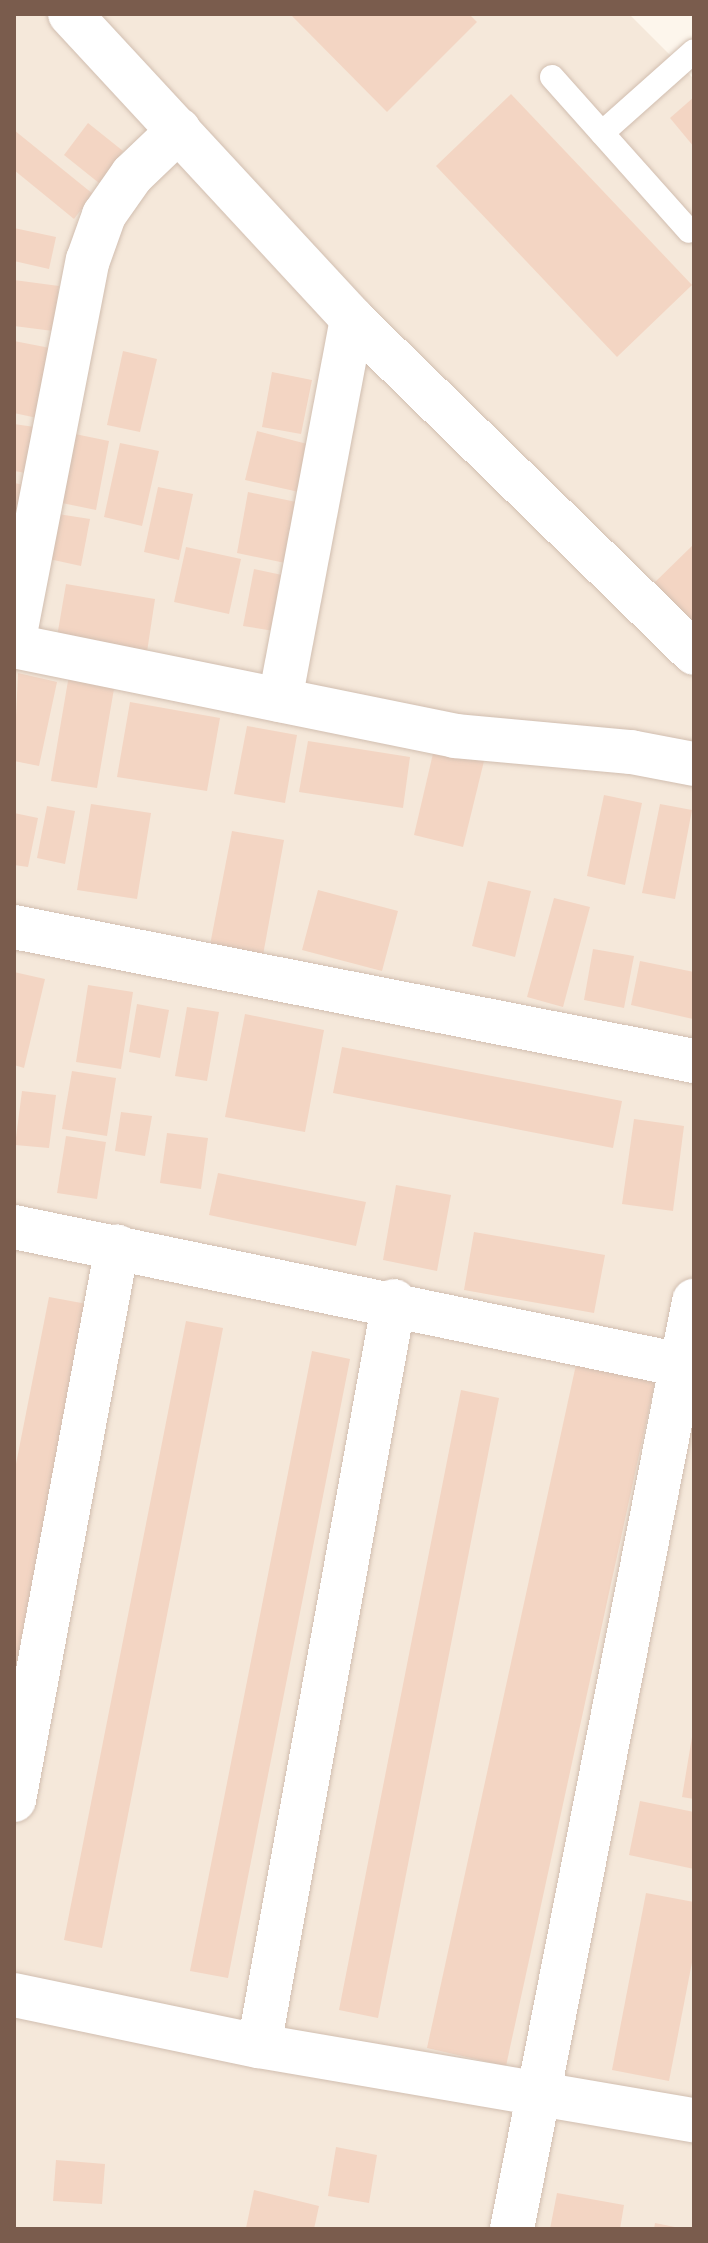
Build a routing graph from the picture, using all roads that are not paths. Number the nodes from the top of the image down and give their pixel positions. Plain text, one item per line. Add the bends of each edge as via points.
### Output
1 (70, 14) edge
2 (694, 51) edge
3 (552, 77) dead end
4 (179, 130) junction
5 (602, 133) junction
6 (689, 231) dead end
7 (352, 319) junction
8 (14, 639) edge
9 (14, 646) edge
10 (694, 653) edge
11 (280, 700) junction
12 (694, 764) edge
13 (14, 927) edge
14 (694, 1061) edge
15 (14, 1227) edge
16 (117, 1247) junction
17 (394, 1301) junction
18 (694, 1301) edge
19 (681, 1365) junction
20 (14, 1800) edge
21 (14, 1995) edge
22 (259, 2046) junction
23 (541, 2091) junction
24 (694, 2120) edge
25 (512, 2229) edge

1 - 4 street
2 - 5 lane
3 - 5 lane
4 - 7 street
4 - 8 street via 132,175 104,215 88,260
5 - 6 lane
7 - 10 street
7 - 11 street
9 - 11 street
11 - 12 street via 455,736 631,752
13 - 14 street
15 - 16 street
16 - 17 street
16 - 20 street
17 - 19 street
17 - 22 street
18 - 19 street
19 - 23 street
21 - 22 street
22 - 23 street
23 - 24 street
23 - 25 street

